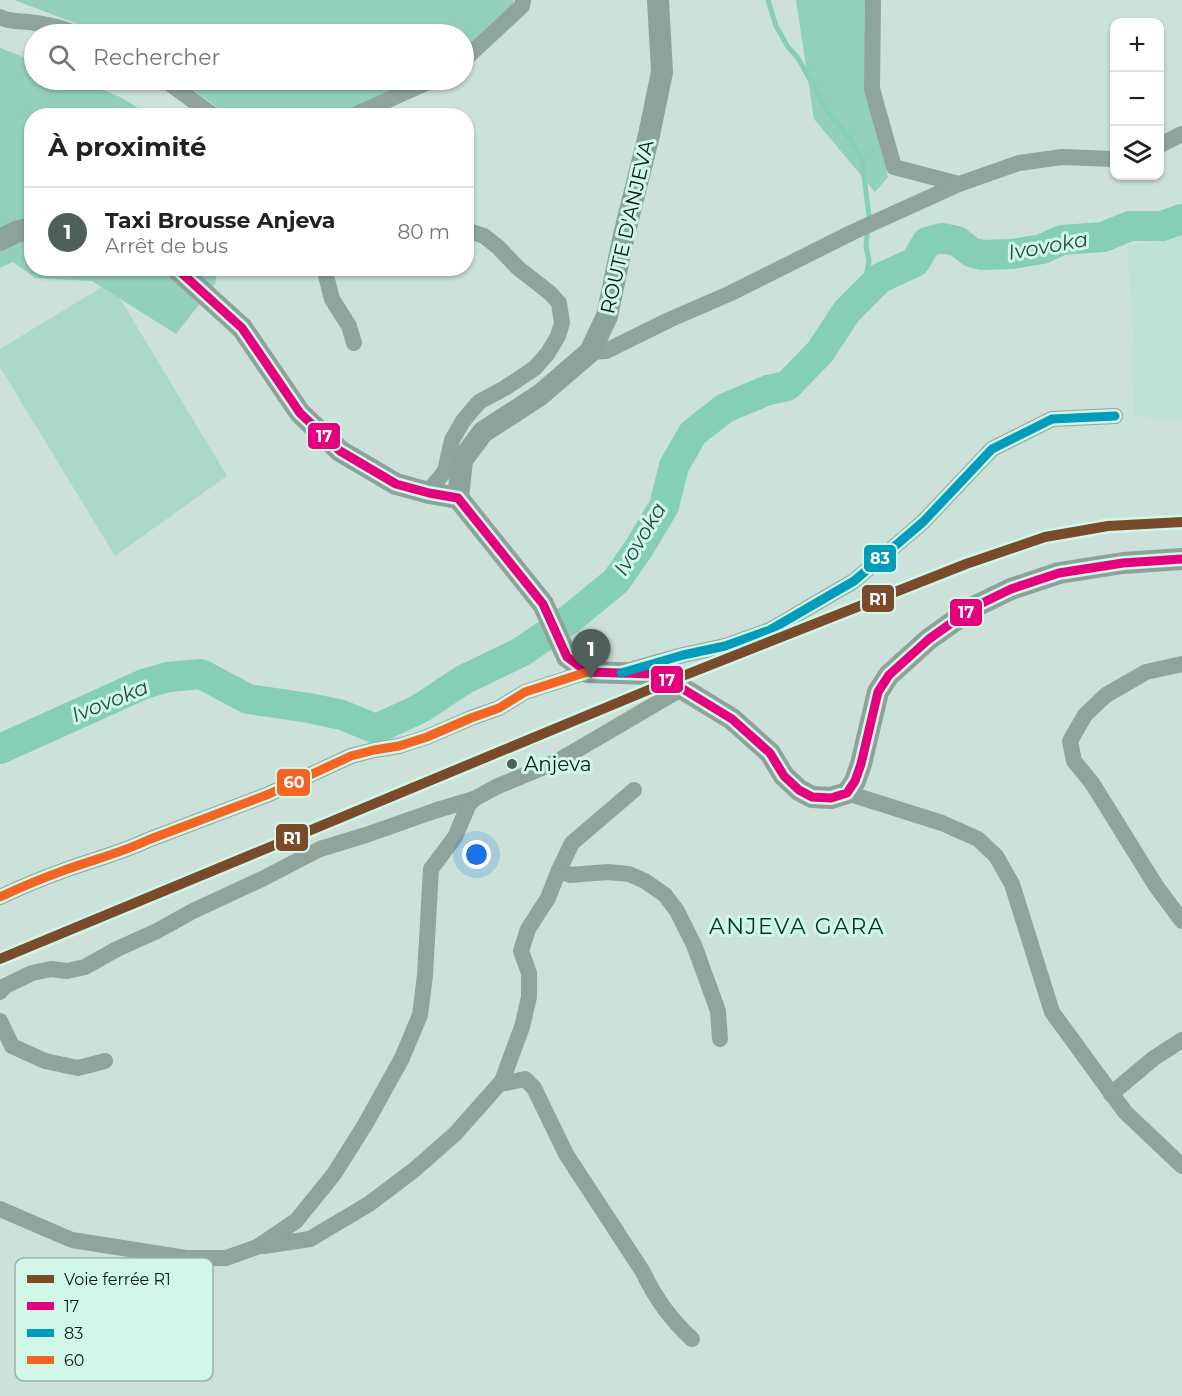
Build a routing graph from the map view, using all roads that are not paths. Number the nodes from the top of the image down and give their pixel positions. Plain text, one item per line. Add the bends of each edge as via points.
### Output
1 (523, 0) edge
2 (658, 0) edge
3 (873, 0) edge
4 (0, 16) edge
5 (41, 24) edge
6 (474, 51) edge
7 (179, 90) edge
8 (410, 90) edge
9 (203, 108) edge
10 (370, 108) edge
11 (1182, 134) edge
12 (1164, 143) edge
13 (1110, 159) edge
14 (959, 184) junction
15 (24, 230) edge
16 (474, 233) edge
17 (0, 240) edge
18 (185, 276) edge
19 (326, 276) edge
20 (354, 343) dead end
21 (590, 352) junction
22 (1115, 416) dead end
23 (426, 492) junction
24 (458, 498) junction
25 (1182, 559) edge
26 (1182, 664) edge
27 (587, 672) junction
28 (621, 673) junction
29 (681, 689) junction
30 (634, 790) dead end
31 (847, 793) junction
32 (474, 799) junction
33 (559, 870) junction
34 (0, 897) edge
35 (1182, 921) edge
36 (0, 992) edge
37 (0, 1021) edge
38 (720, 1038) dead end
39 (1182, 1040) edge
40 (105, 1061) dead end
41 (502, 1082) junction
42 (1111, 1094) junction
43 (1182, 1166) edge
44 (0, 1209) edge
45 (257, 1247) junction
46 (692, 1339) dead end

1 - 6 street via 522,6
2 - 21 street, ROUTE D'ANJEVA via 662,72 608,316
3 - 14 street via 873,89 894,167
4 - 5 street
7 - 9 street
8 - 10 street
11 - 12 street
13 - 14 street via 1062,157 1019,163
14 - 21 street via 606,351
15 - 17 street
16 - 23 street via 498,247 550,293 559,303 562,323 548,353 535,368 479,402 463,421 452,440 445,471
18 - 23 street via 242,328 300,413 340,451 396,484
19 - 20 street via 332,299
21 - 24 street, ROUTE D'ANJEVA via 540,395 483,432 462,460
22 - 28 street via 1052,419 992,449 923,522 854,581 770,630
23 - 24 street
24 - 27 street via 543,604 567,657
25 - 31 street via 1059,573 974,607 929,639 889,675 878,692 861,764
26 - 35 street via 1146,672 1106,695 1085,715 1070,741 1074,761
27 - 28 street
27 - 34 street via 525,692 499,708 399,747 351,756 269,794
28 - 29 street via 653,674
29 - 31 street via 732,719 770,753 784,776 799,790 812,797 831,798
29 - 32 street via 558,760
30 - 33 street via 572,843
31 - 42 street via 942,823 978,839 996,856 1012,884 1052,1012
32 - 36 street via 320,849 85,967 32,973
32 - 45 street via 455,837 431,869 420,1015 402,1058 334,1174 296,1221
33 - 38 street via 570,875 629,874 665,895 694,945 718,1011
33 - 41 street via 548,898 528,929 521,951 529,973 529,997
37 - 40 street via 12,1046 45,1061 78,1068
39 - 42 street
41 - 45 street via 455,1134 369,1204 310,1239
41 - 46 street via 525,1079 534,1088 566,1154 651,1290
42 - 43 street
44 - 45 street via 72,1240 186,1258 226,1258

